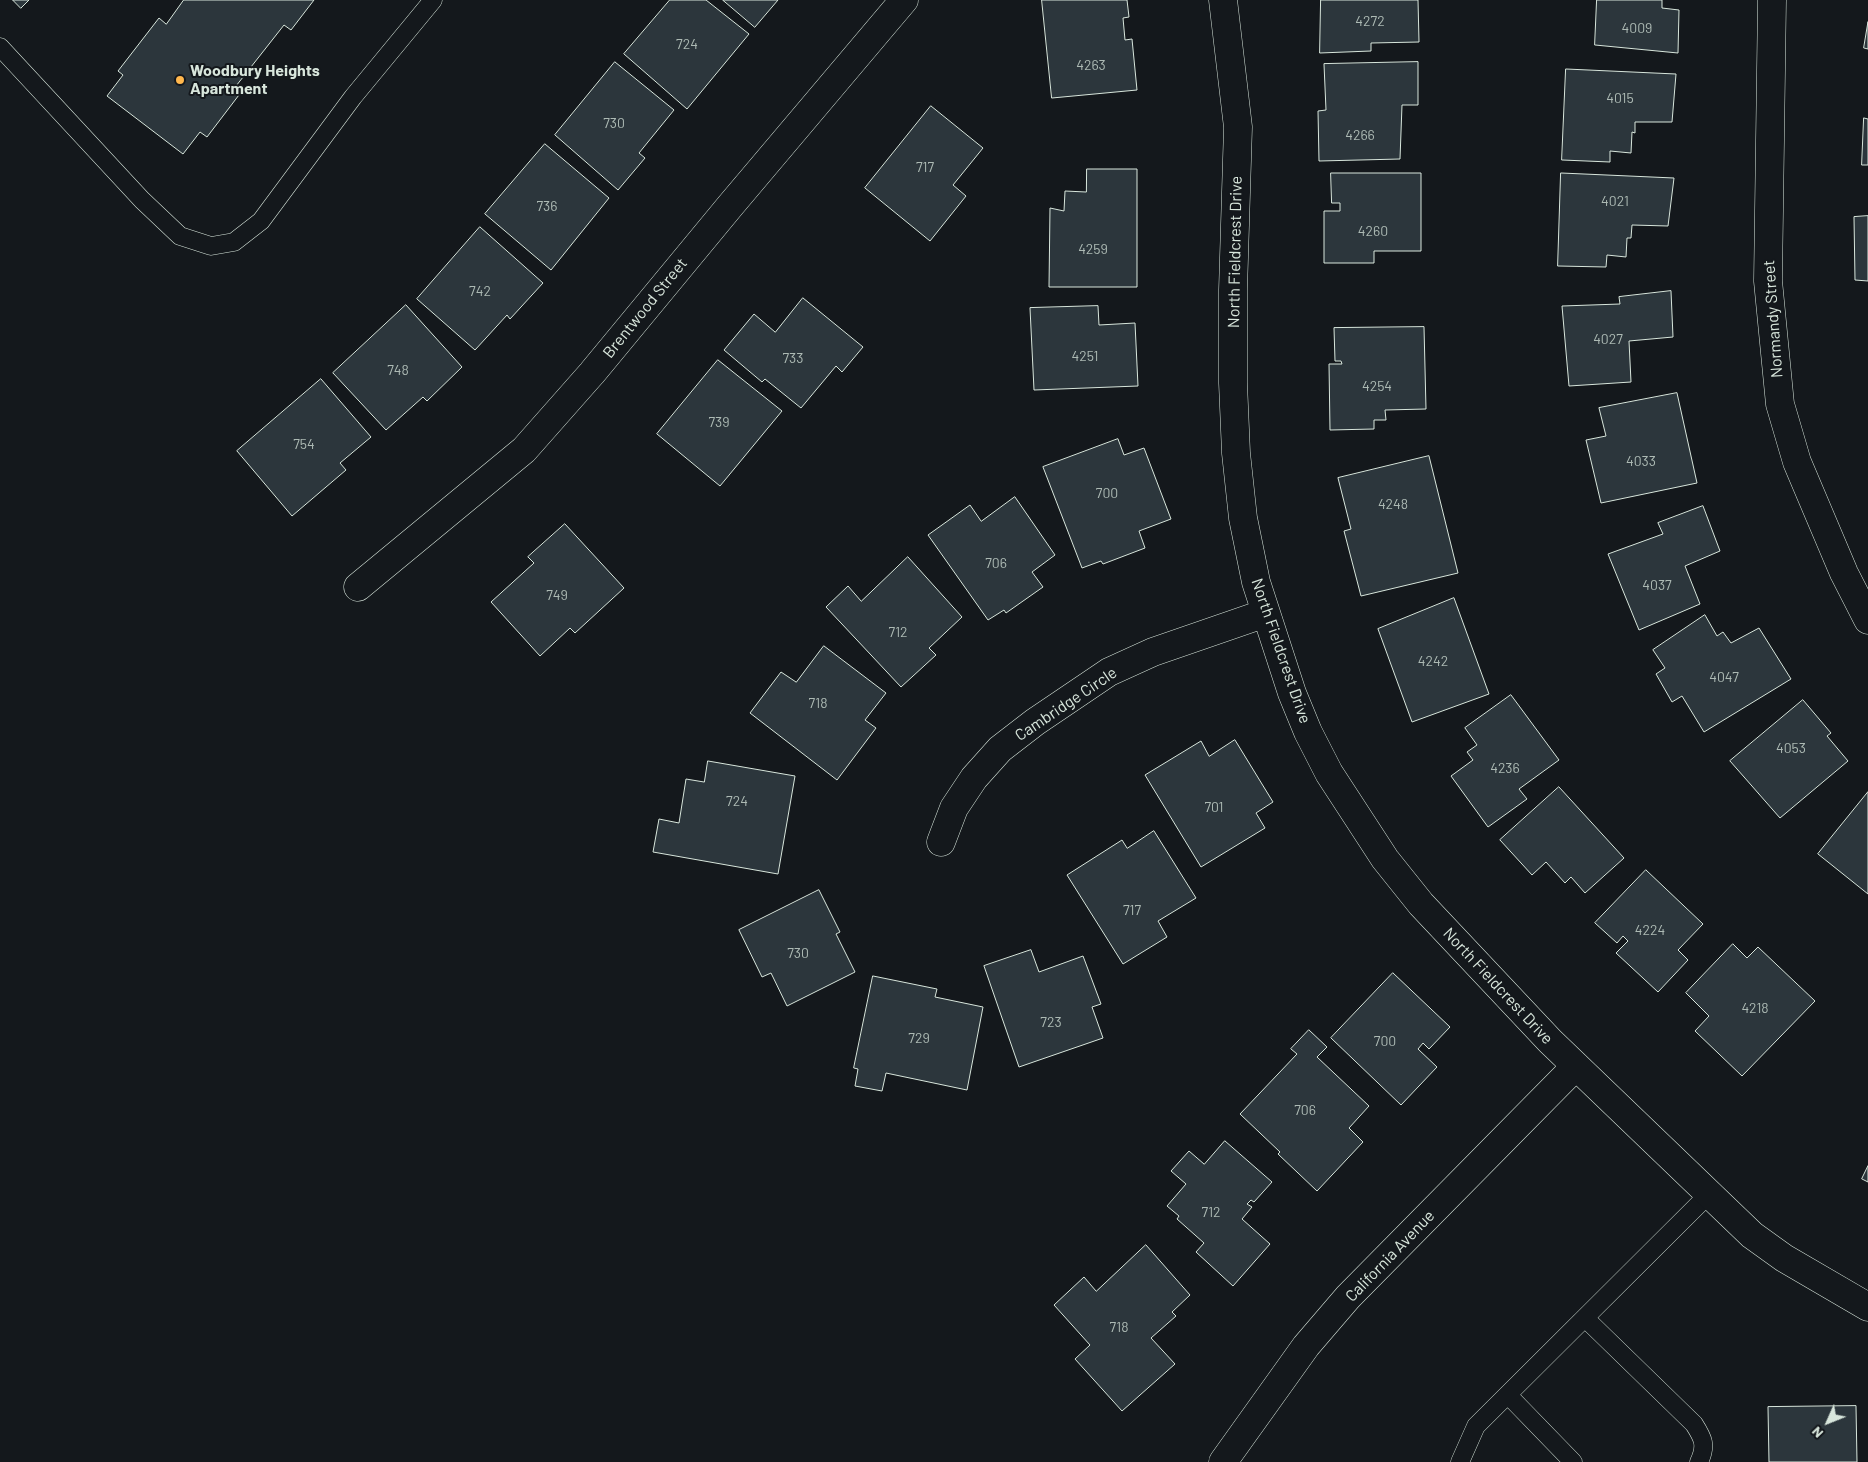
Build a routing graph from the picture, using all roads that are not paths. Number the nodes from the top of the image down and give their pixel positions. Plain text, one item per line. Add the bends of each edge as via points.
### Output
1 (433, 0) edge
2 (904, 0) edge
3 (1224, 0) edge
4 (1772, 0) edge
5 (0, 47) edge
6 (358, 587) dead end
7 (1266, 613) junction
8 (1868, 620) edge
9 (941, 842) dead end
10 (1576, 1066) junction
11 (1709, 1194) junction
12 (1868, 1307) edge
13 (1586, 1318) junction
14 (1508, 1395) junction
15 (1223, 1462) edge
16 (1460, 1462) edge
17 (1573, 1462) edge
18 (1700, 1462) edge

1 - 5 lane via 353,97 261,221 234,242 211,246 180,236 142,200
2 - 6 street, Brentwood Street via 524,450
3 - 7 street, North Fieldcrest Drive via 1238,127 1233,290 1236,453 1243,518
4 - 8 street, Normandy Street via 1768,281 1780,404 1797,462 1844,573
7 - 9 street, Cambridge Circle via 1153,652 1110,672 1035,722 1000,749 974,778 954,808
7 - 10 street, North Fieldcrest Drive via 1308,732 1329,773 1385,859 1421,904
10 - 11 street, North Fieldcrest Drive
10 - 15 street, California Avenue via 1342,1304 1306,1346
11 - 12 street, North Fieldcrest Drive via 1752,1235 1784,1258
11 - 13 lane
13 - 14 lane
13 - 18 lane via 1694,1424 1704,1439
14 - 16 lane via 1476,1426
14 - 17 lane

